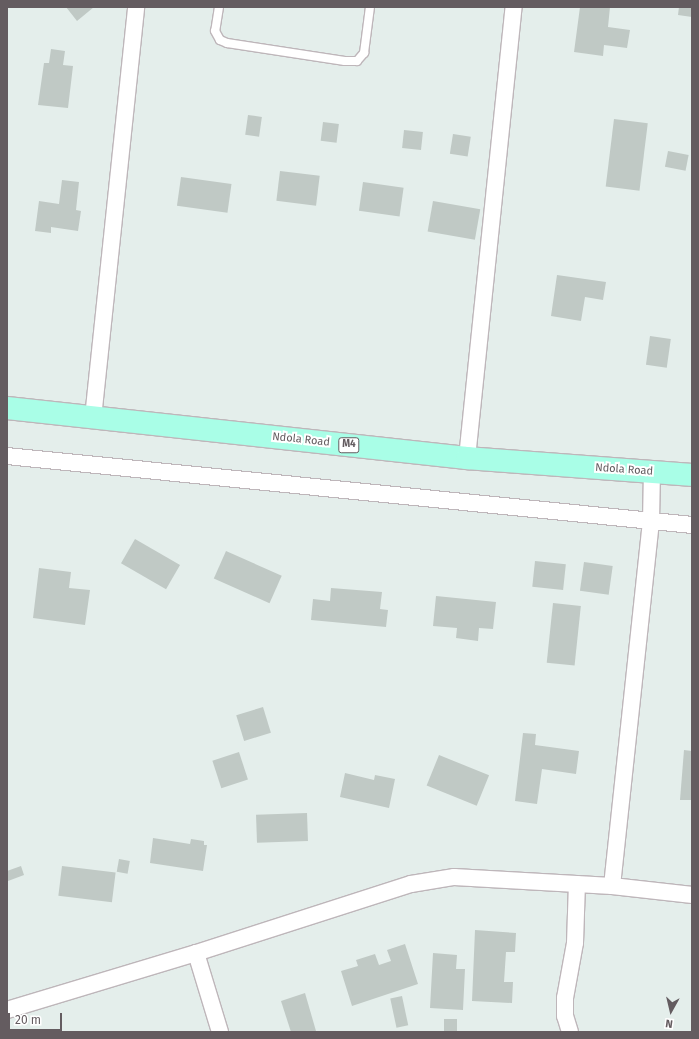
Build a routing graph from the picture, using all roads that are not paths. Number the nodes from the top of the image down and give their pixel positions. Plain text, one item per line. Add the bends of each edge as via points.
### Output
1 (136, 7) edge
2 (219, 7) edge
3 (370, 7) edge
4 (514, 7) edge
5 (7, 408) edge
6 (93, 418) junction
7 (7, 456) edge
8 (467, 458) junction
9 (652, 472) junction
10 (692, 475) edge
11 (651, 522) junction
12 (692, 525) edge
13 (576, 884) junction
14 (612, 886) junction
15 (692, 895) edge
16 (196, 953) junction
17 (7, 1010) edge
18 (220, 1032) edge
19 (570, 1032) edge

1 - 6 street
2 - 3 lane via 215,31 220,40 227,43 357,61 364,53
4 - 8 street
5 - 6 main road, Ndola Road / M4
6 - 8 main road, Ndola Road / M4
7 - 11 street
8 - 9 main road, Ndola Road / M4
9 - 10 main road, Ndola Road / M4
9 - 11 street
11 - 12 street
11 - 14 street
13 - 14 street
13 - 16 street via 454,877 411,884
13 - 19 street via 575,944 565,998 565,1016
14 - 15 street
16 - 17 street
16 - 18 street

